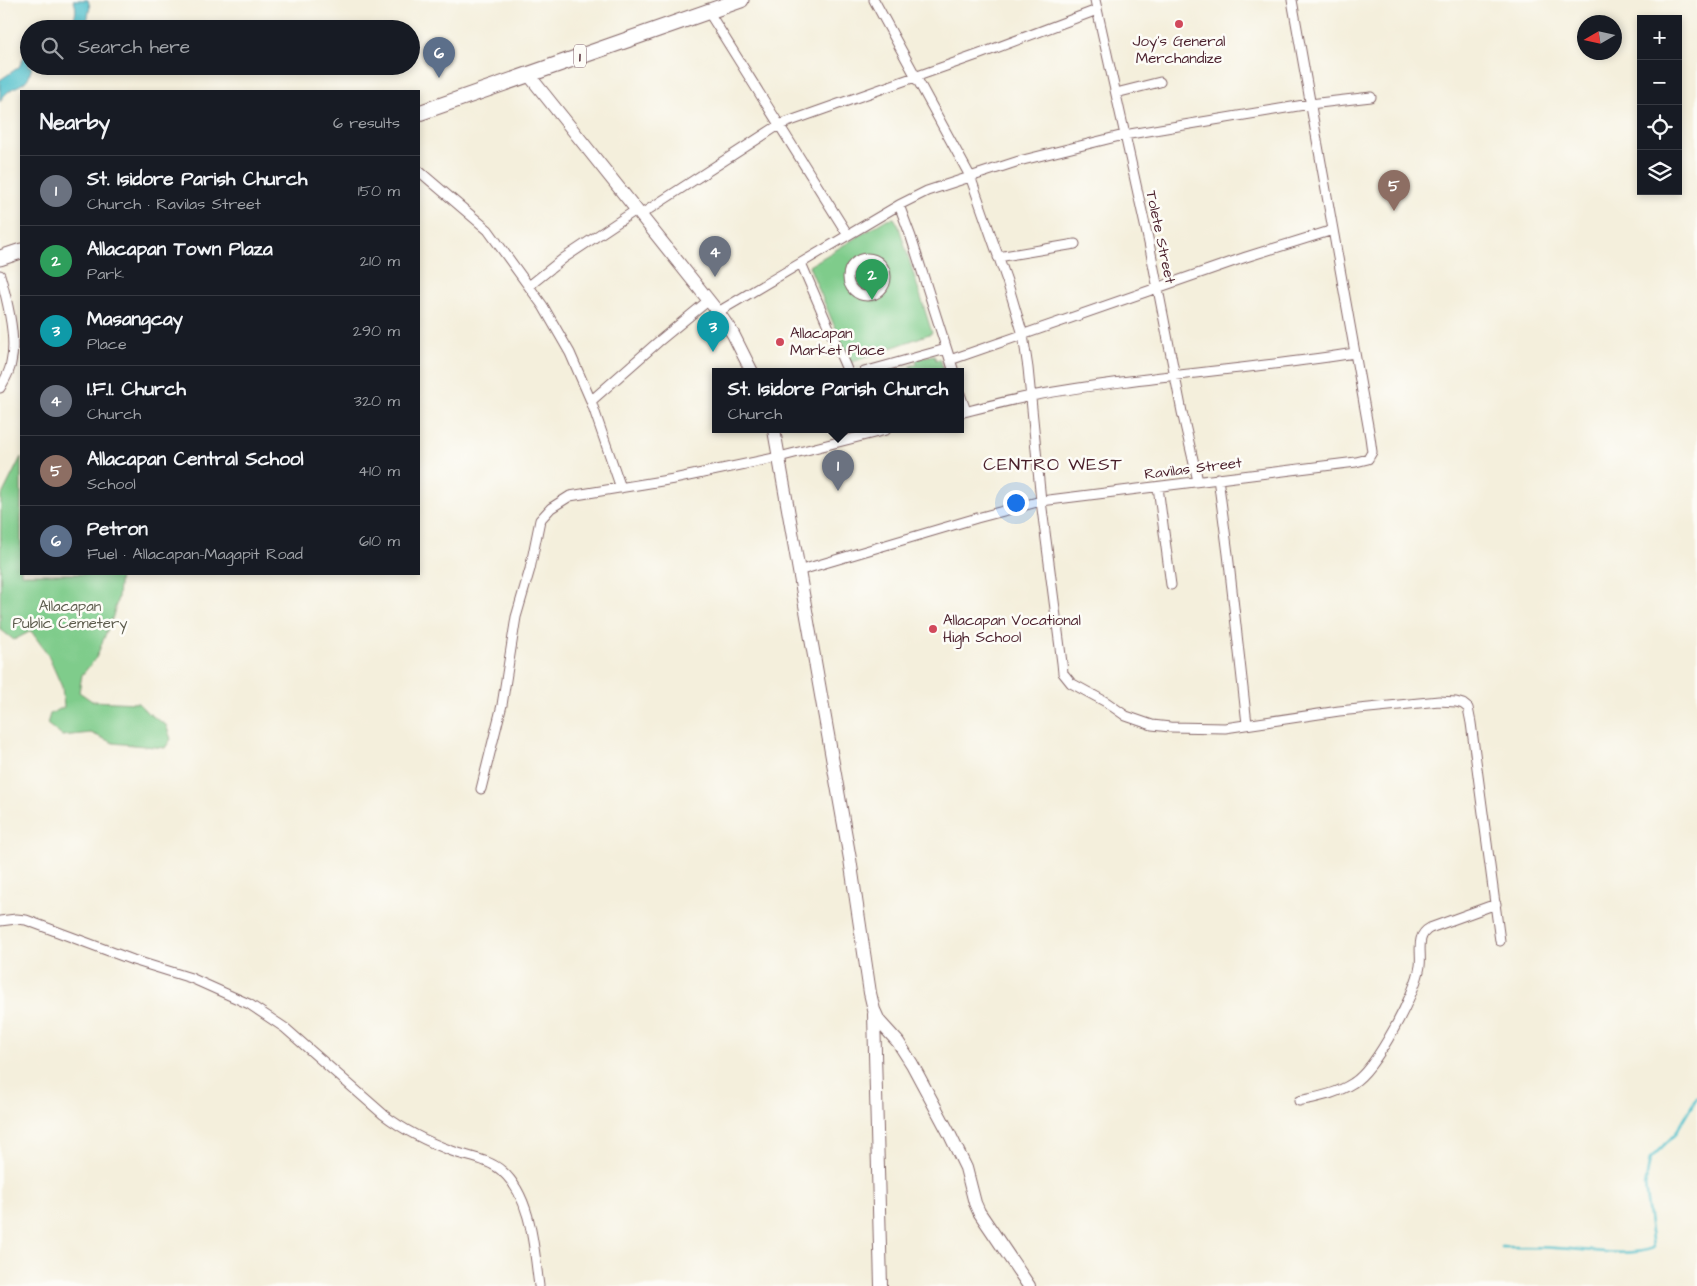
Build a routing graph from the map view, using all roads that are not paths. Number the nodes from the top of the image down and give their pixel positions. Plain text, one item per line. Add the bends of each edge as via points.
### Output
1 (741, 0) edge
2 (874, 0) edge
3 (1095, 0) edge
4 (1292, 0) edge
5 (1097, 10) junction
6 (708, 11) junction
7 (528, 74) junction
8 (916, 77) junction
9 (1160, 82) dead end
10 (1116, 93) junction
11 (1372, 97) dead end
12 (1310, 104) junction
13 (420, 113) edge
14 (779, 125) junction
15 (1124, 134) junction
16 (420, 173) edge
17 (970, 176) junction
18 (899, 205) junction
19 (638, 212) junction
20 (1333, 230) junction
21 (848, 235) junction
22 (1074, 244) dead end
23 (20, 251) edge
24 (998, 257) junction
25 (0, 258) edge
26 (801, 263) junction
27 (0, 275) edge
28 (529, 286) junction
29 (1159, 288) junction
30 (866, 297) joint
31 (709, 300) junction
32 (718, 312) junction
33 (1023, 335) junction
34 (946, 349) junction
35 (1355, 353) junction
36 (950, 360) junction
37 (750, 368) edge
38 (846, 368) edge
39 (878, 368) edge
40 (953, 368) edge
41 (1174, 375) junction
42 (0, 388) edge
43 (1031, 396) junction
44 (591, 401) junction
45 (964, 412) edge
46 (775, 433) edge
47 (874, 433) edge
48 (779, 457) junction
49 (1218, 478) junction
50 (1198, 481) junction
51 (1158, 487) junction
52 (621, 488) junction
53 (1041, 501) junction
54 (798, 571) junction
55 (1171, 585) dead end
56 (1247, 724) junction
57 (481, 789) dead end
58 (1496, 904) junction
59 (0, 921) edge
60 (1500, 941) dead end
61 (874, 1010) junction
62 (1298, 1101) dead end
63 (539, 1286) edge
64 (881, 1286) edge
65 (1029, 1286) edge

1 - 6 highway, 1
2 - 8 street
3 - 5 street, Tolete Street
4 - 12 street
5 - 8 street
5 - 10 street, Tolete Street
6 - 7 highway, 1
6 - 14 street
7 - 13 highway, 1
7 - 19 main road
8 - 14 street
8 - 17 street
9 - 10 street
10 - 15 street, Tolete Street
11 - 12 street
12 - 15 street
12 - 20 street
14 - 19 street
14 - 21 street
15 - 17 street
15 - 29 street, Tolete Street
16 - 28 street via 488,230
17 - 18 street via 926,190
17 - 24 street
18 - 21 street
18 - 34 street
19 - 28 street via 564,258
19 - 31 main road
20 - 29 street
20 - 35 street
21 - 26 street
22 - 24 street
23 - 25 highway
24 - 33 street
26 - 32 street
26 - 38 street
27 - 42 street via 13,353 11,366
28 - 44 street via 560,334
29 - 33 street
29 - 41 street, Tolete Street
30 - 30 street via 852,290 848,276 854,264 866,258 880,263 886,277 880,292
31 - 32 main road
31 - 44 street
32 - 37 main road
33 - 36 street
33 - 43 street
34 - 36 street
34 - 39 street
35 - 41 street
35 - 49 street, Ravilas Street via 1370,437 1371,455 1368,459
36 - 40 street
41 - 43 street
41 - 50 street, Tolete Street
43 - 45 street
43 - 53 street
44 - 52 street
46 - 48 main road
47 - 48 street
48 - 52 street
48 - 54 main road
49 - 50 street, Ravilas Street
49 - 56 street
50 - 51 street, Ravilas Street
51 - 53 street, Ravilas Street
51 - 55 street
52 - 57 street via 570,496 550,508 540,520 516,617 502,705
53 - 54 street, Ravilas Street
53 - 56 street via 1066,679 1126,716 1152,725 1225,728
54 - 61 main road
56 - 58 street via 1439,701 1463,704 1468,708 1471,723
58 - 60 street
58 - 62 street via 1423,933 1418,977 1380,1052 1354,1083 1330,1094
59 - 63 street via 26,920 191,978 249,1004 285,1028 399,1126 498,1168 512,1182 522,1201 533,1238
61 - 64 main road
61 - 65 main road via 898,1042 931,1097 966,1168 979,1212

